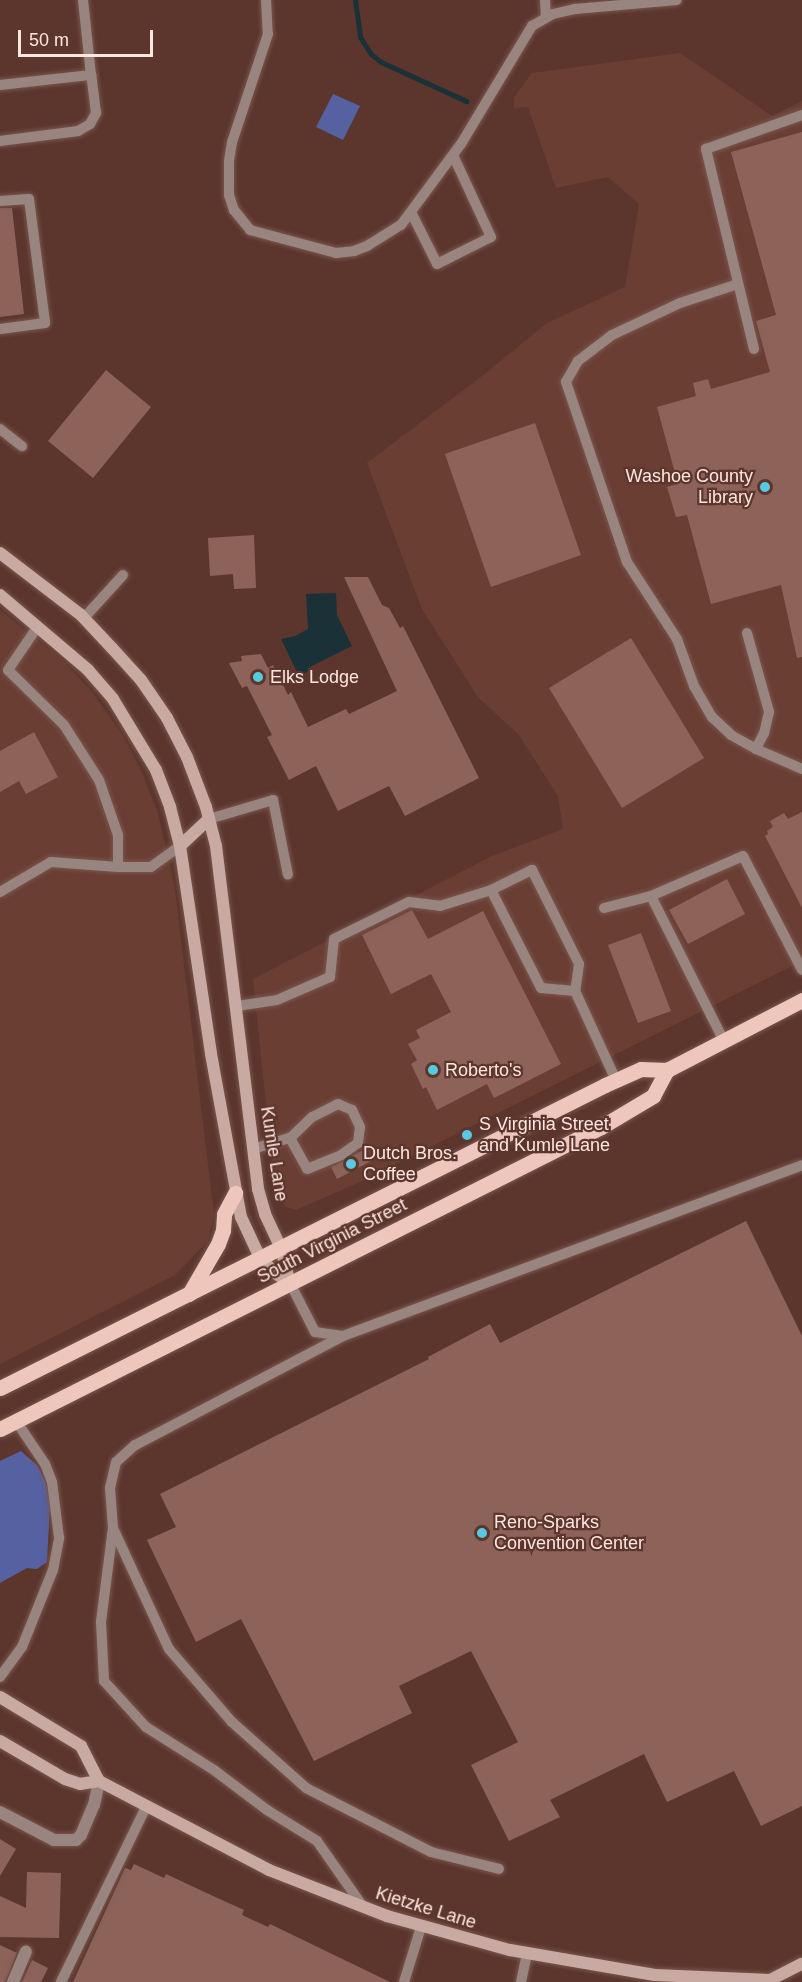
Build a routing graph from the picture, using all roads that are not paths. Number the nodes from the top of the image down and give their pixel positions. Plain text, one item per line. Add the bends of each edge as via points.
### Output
1 (82, 0) edge
2 (266, 0) edge
3 (545, 0) edge
4 (677, 0) edge
5 (546, 18) junction
6 (91, 75) junction
7 (0, 85) edge
8 (802, 116) edge
9 (0, 141) edge
10 (453, 155) junction
11 (0, 201) edge
12 (411, 212) junction
13 (738, 284) junction
14 (0, 329) edge
15 (754, 349) dead end
16 (0, 429) edge
17 (22, 446) dead end
18 (0, 553) edge
19 (123, 575) dead end
20 (0, 595) edge
21 (84, 618) junction
22 (38, 626) junction
23 (747, 633) dead end
24 (4, 667) edge
25 (756, 749) junction
26 (802, 769) edge
27 (209, 819) junction
28 (180, 846) junction
29 (118, 867) junction
30 (288, 876) dead end
31 (491, 890) junction
32 (0, 892) edge
33 (651, 896) junction
34 (604, 908) dead end
35 (802, 970) edge
36 (575, 991) junction
37 (802, 1000) edge
38 (237, 1006) junction
39 (724, 1041) junction
40 (667, 1071) junction
41 (616, 1080) junction
42 (290, 1138) junction
43 (253, 1149) junction
44 (802, 1165) edge
45 (235, 1193) junction
46 (281, 1248) junction
47 (260, 1258) junction
48 (290, 1283) junction
49 (189, 1294) junction
50 (344, 1336) junction
51 (0, 1388) edge
52 (16, 1421) junction
53 (0, 1429) edge
54 (113, 1528) junction
55 (0, 1677) edge
56 (0, 1697) edge
57 (0, 1741) edge
58 (99, 1780) junction
59 (146, 1807) junction
60 (0, 1812) edge
61 (499, 1869) dead end
62 (364, 1908) junction
63 (421, 1927) junction
64 (26, 1952) dead end
65 (526, 1953) junction
66 (802, 1964) edge
67 (771, 1981) edge
68 (13, 1982) edge
69 (61, 1982) edge
70 (404, 1982) edge
71 (521, 1982) edge

1 - 6 lane
2 - 12 lane via 267,34 229,162 229,195 240,221 250,230 336,253 354,252 391,234
3 - 5 lane
4 - 5 lane via 575,9
5 - 10 lane via 532,26
6 - 7 lane
6 - 9 lane via 96,113 90,124 78,131
8 - 13 lane via 706,149
10 - 12 lane
10 - 12 lane via 491,237 437,264
11 - 14 lane via 28,199 45,323
13 - 15 lane
13 - 25 lane via 680,303 612,335 578,361 566,382 627,562 676,639 694,686 712,717 731,735
16 - 17 lane
18 - 21 street, Kumle Lane
19 - 21 lane
20 - 22 street
21 - 27 street, Kumle Lane via 141,680 167,718 187,757
22 - 24 lane
22 - 28 street via 88,670 113,699 156,770
23 - 25 lane via 769,712
24 - 29 lane via 64,725 99,780 118,835
25 - 26 lane
27 - 28 street
27 - 30 lane via 273,800
27 - 38 street, Kumle Lane
28 - 29 lane via 151,867
28 - 45 street
29 - 32 lane via 51,862
31 - 36 lane via 541,988
31 - 36 lane via 532,870 579,964
31 - 38 lane via 440,906 409,902 334,939 330,977 277,1000
33 - 34 lane
33 - 35 lane via 743,856
33 - 39 lane
36 - 41 lane
37 - 39 main road, South Virginia Street
38 - 43 street, Kumle Lane
39 - 40 main road, South Virginia Street
40 - 41 main road, South Virginia Street via 641,1069
40 - 48 main road, South Virginia Street via 654,1096 601,1127
41 - 46 main road, South Virginia Street
42 - 42 lane via 307,1169 358,1143 360,1127 352,1110 338,1104 312,1117
42 - 43 lane
43 - 46 street, Kumle Lane via 265,1214
44 - 50 lane
45 - 47 street
45 - 49 main road via 224,1214 218,1244
46 - 47 main road, South Virginia Street
46 - 48 street, Kumle Lane
47 - 48 street
47 - 49 main road, South Virginia Street
48 - 50 lane via 315,1332
48 - 52 main road, South Virginia Street
49 - 51 main road, South Virginia Street
50 - 54 lane via 135,1445 116,1462 110,1488
52 - 53 main road, South Virginia Street
52 - 55 lane via 45,1464 52,1482 59,1538 53,1570 22,1647
54 - 61 lane via 169,1649 231,1722 306,1788 431,1852
54 - 62 lane via 101,1622 104,1682 146,1727 317,1841
56 - 58 street via 81,1746
57 - 58 street via 65,1779 80,1784
58 - 59 street, Kietzke Lane
58 - 60 street via 94,1805 76,1840 54,1840
59 - 62 street, Kietzke Lane via 269,1870
59 - 69 lane
62 - 63 street, Kietzke Lane
63 - 65 street, Kietzke Lane
63 - 70 lane
64 - 68 street
65 - 67 street, Kietzke Lane via 655,1975
65 - 71 lane
66 - 67 street, Kietzke Lane

